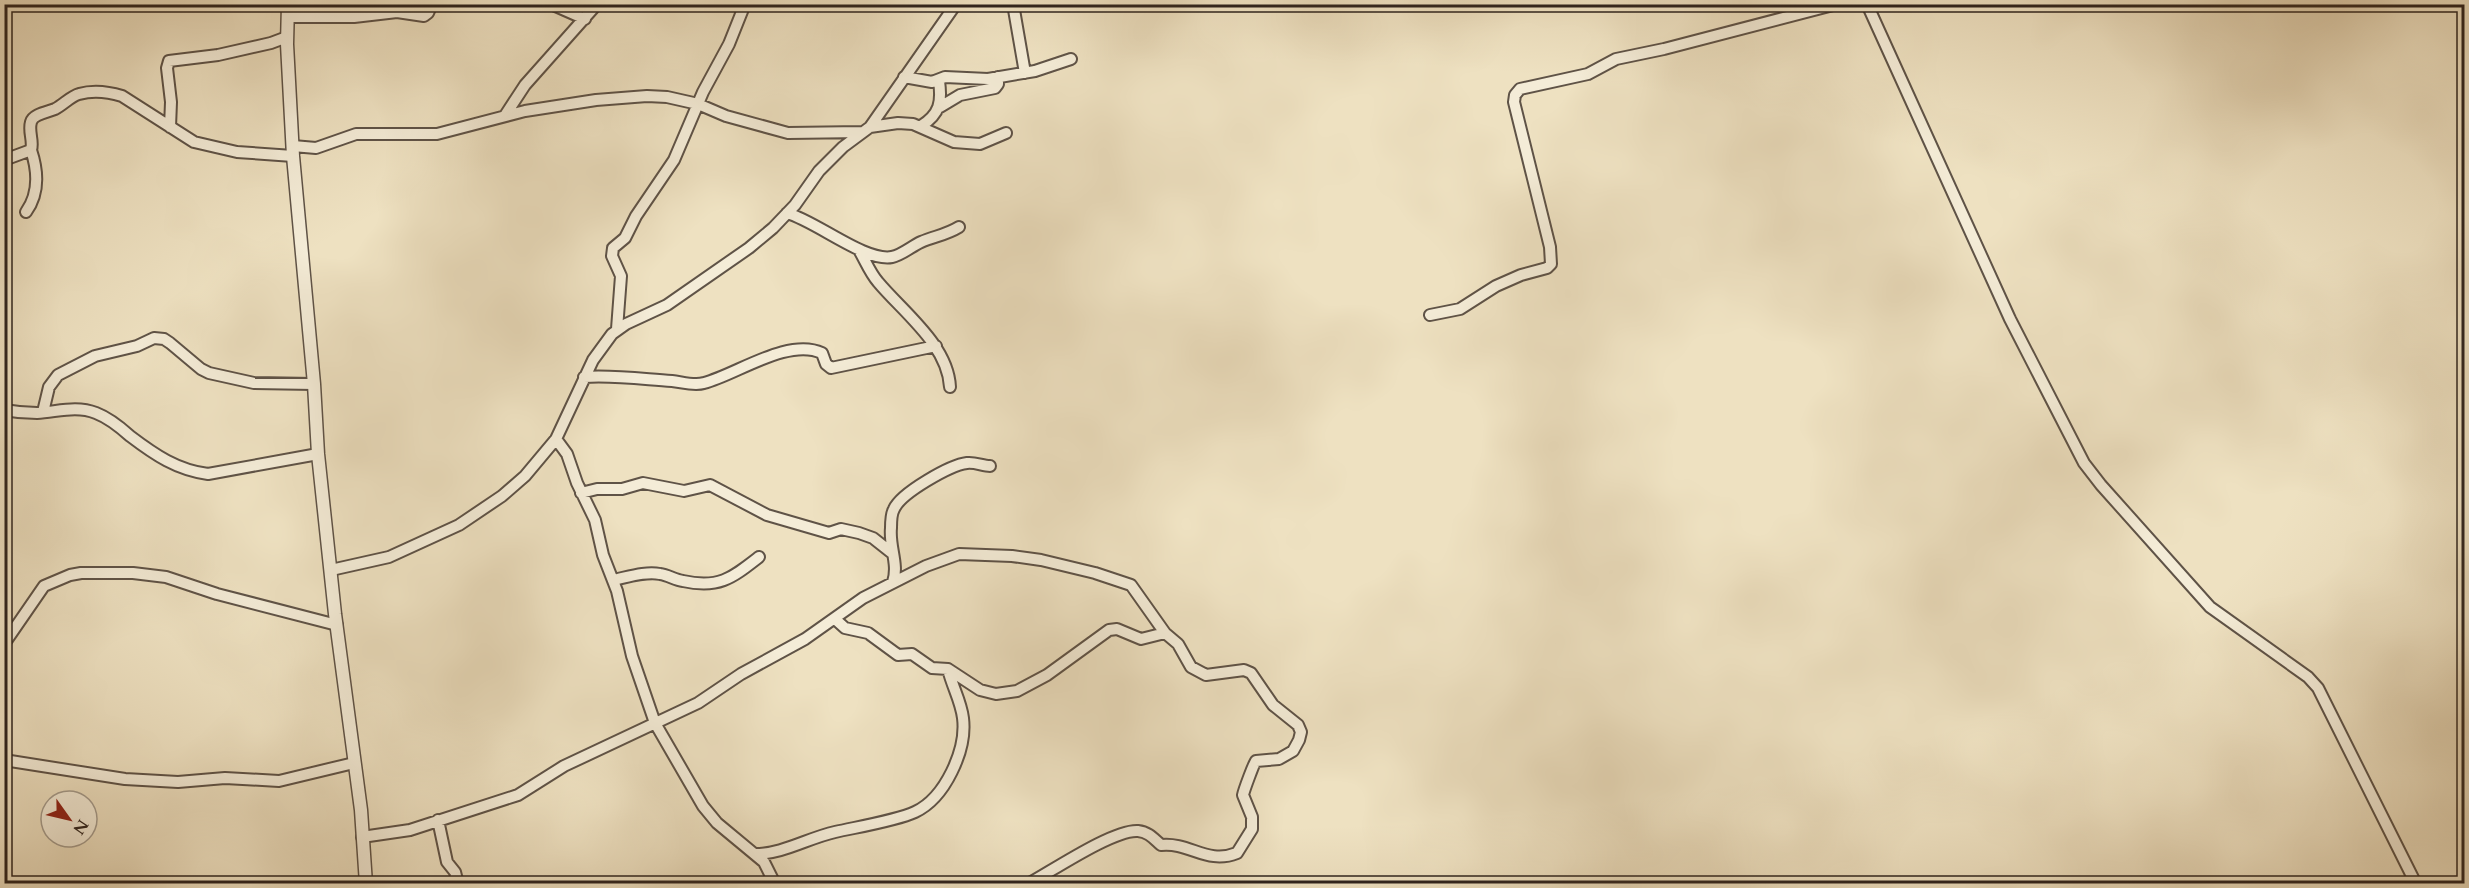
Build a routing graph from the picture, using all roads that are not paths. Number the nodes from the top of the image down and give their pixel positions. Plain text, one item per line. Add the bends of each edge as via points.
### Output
1 (432, 4) edge
2 (551, 4) edge
3 (597, 4) edge
4 (745, 4) edge
5 (956, 4) edge
6 (1013, 4) edge
7 (1837, 4) edge
8 (1867, 4) edge
9 (288, 10) edge
10 (585, 19) junction
11 (287, 37) junction
12 (1071, 59) dead end
13 (1025, 73) junction
14 (904, 77) junction
15 (998, 78) junction
16 (939, 81) junction
17 (698, 104) junction
18 (940, 107) junction
19 (506, 114) junction
20 (921, 126) junction
21 (170, 127) junction
22 (866, 130) junction
23 (1006, 133) dead end
24 (31, 150) junction
25 (293, 151) junction
26 (4, 160) edge
27 (26, 212) dead end
28 (787, 213) junction
29 (959, 227) dead end
30 (860, 250) junction
31 (1430, 315) dead end
32 (617, 329) junction
33 (936, 346) junction
34 (584, 377) junction
35 (314, 384) junction
36 (950, 387) dead end
37 (4, 411) edge
38 (43, 412) junction
39 (556, 439) junction
40 (318, 454) junction
41 (990, 466) dead end
42 (581, 493) junction
43 (892, 553) junction
44 (759, 557) dead end
45 (331, 570) junction
46 (613, 580) junction
47 (893, 582) junction
48 (835, 619) junction
49 (337, 625) junction
50 (1165, 633) junction
51 (4, 644) edge
52 (948, 669) junction
53 (656, 723) junction
54 (4, 760) edge
55 (354, 763) junction
56 (438, 820) junction
57 (362, 837) junction
58 (755, 854) junction
59 (366, 884) edge
60 (458, 884) edge
61 (775, 884) edge
62 (1028, 884) edge
63 (2416, 884) edge

1 - 9 street via 424,16 397,12 354,17
2 - 10 street
3 - 10 street
4 - 17 street
5 - 14 street
6 - 13 street
7 - 31 street via 1616,59 1588,74 1520,89 1514,102 1551,264 1496,286 1460,309
8 - 63 street via 2010,319 2084,463 2210,607 2318,687
9 - 11 street
10 - 19 street via 532,77
11 - 21 street via 249,48 169,61
11 - 25 street
12 - 13 street
13 - 15 street
14 - 16 street
14 - 22 street
15 - 16 street via 945,77
15 - 18 street via 995,88 960,95
16 - 18 street
17 - 19 street via 647,96
17 - 22 street via 788,134
17 - 32 street via 667,173 636,216 626,238 613,249 621,276
18 - 20 street
19 - 25 street via 437,134 356,134 316,148
20 - 22 street via 898,123
20 - 23 street via 954,142 980,144
21 - 24 street via 122,96 109,92 80,94 33,118
21 - 25 street via 194,142 237,152
22 - 28 street via 819,171
24 - 26 street
24 - 27 street via 36,190
25 - 35 street
28 - 30 street
28 - 32 street via 749,249 667,305
29 - 30 street via 892,257
30 - 33 street via 878,283
32 - 34 street
33 - 34 street via 831,368 825,364 822,353 805,350 774,355 698,384
33 - 36 street via 947,365
34 - 39 street
35 - 38 street via 254,383 209,373 164,339 154,338 94,356 58,375 49,387
35 - 40 street
37 - 38 street
38 - 40 street via 85,409 98,413 160,458 194,472 208,474
39 - 42 street via 567,454
39 - 45 street via 502,496 459,525 389,557
40 - 45 street
41 - 43 street via 966,463 915,488 893,510
42 - 43 street via 643,483 684,491 710,485 767,515 830,533 858,533 873,538
42 - 46 street via 595,520
43 - 47 street via 896,566
44 - 46 street via 735,577 722,582 699,584 657,573
45 - 49 street
46 - 53 street via 632,656
47 - 48 street
47 - 50 street via 959,554 1041,560 1131,585
48 - 52 street via 845,628 868,633 898,655 912,654 932,668
48 - 53 street via 698,703
49 - 51 street via 166,577 81,573 44,586
49 - 55 street
50 - 52 street via 1140,639 1117,629 1108,630 1047,675 1017,691 996,694 980,690
50 - 62 street via 1199,672 1251,673 1273,705 1301,732 1293,751 1279,759 1256,761 1252,765 1243,795 1252,817 1252,829 1244,844 1237,853 1216,858 1170,844 1161,845 1145,832 1131,831
52 - 58 street via 963,722 959,756 955,768 925,806 901,817 825,834 768,854
53 - 56 street via 564,766 518,795
53 - 58 street via 703,806
54 - 55 street via 125,779 178,782 225,777 279,781
55 - 57 street
56 - 57 street via 410,830
56 - 60 street via 447,862
57 - 59 street
58 - 61 street via 764,862

